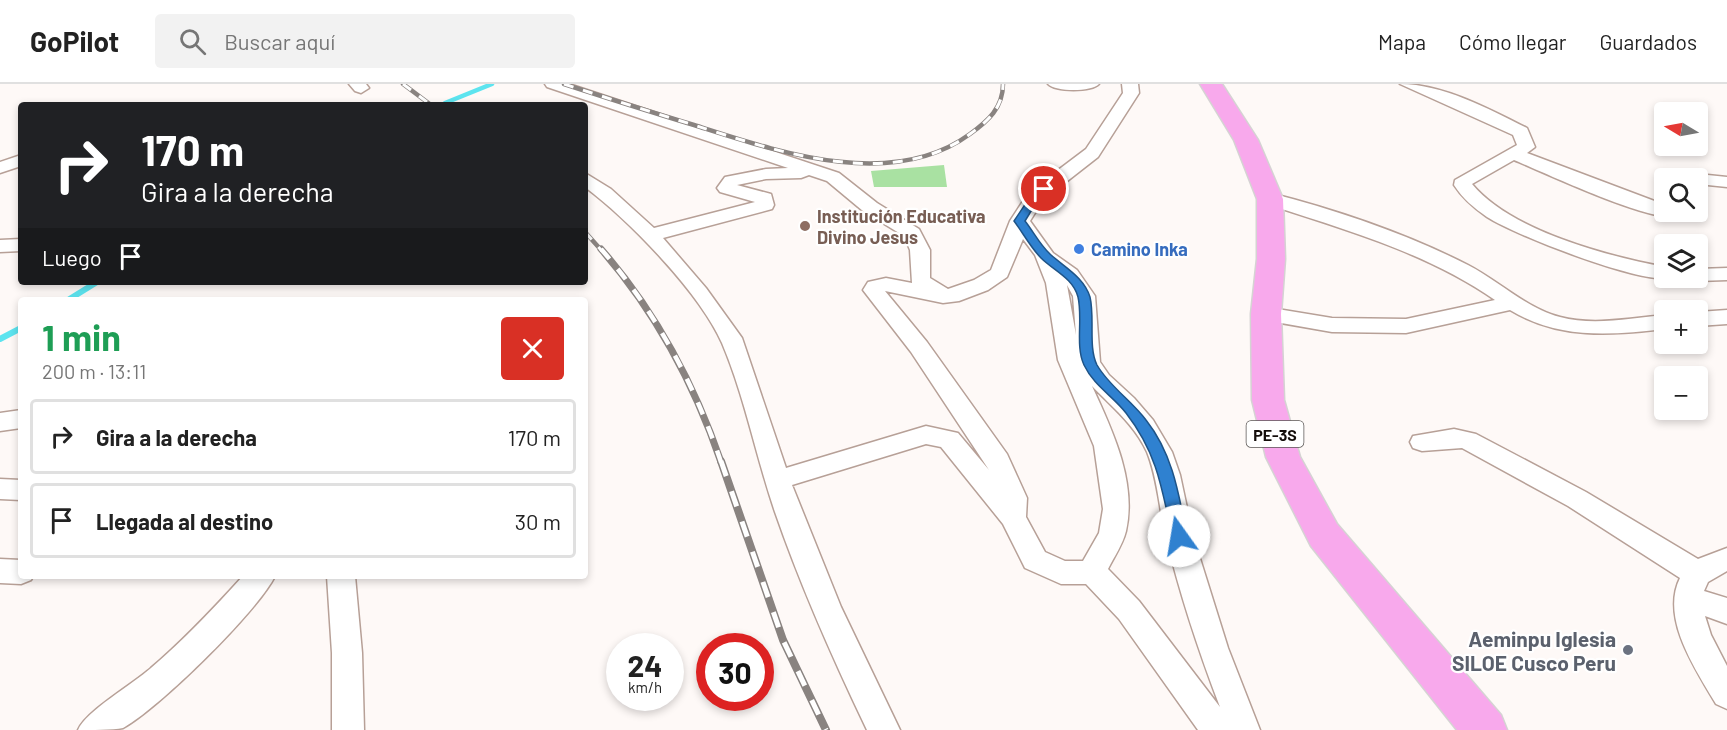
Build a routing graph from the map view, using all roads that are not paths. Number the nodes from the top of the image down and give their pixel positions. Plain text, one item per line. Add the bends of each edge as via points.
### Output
1 (553, 84) edge
2 (1056, 84) edge
3 (1091, 84) edge
4 (1130, 84) edge
5 (1211, 84) edge
6 (1408, 84) edge
7 (1514, 154) junction
8 (18, 161) edge
9 (0, 168) edge
10 (821, 172) junction
11 (588, 180) edge
12 (1708, 180) edge
13 (1727, 182) edge
14 (1270, 200) junction
15 (1654, 208) edge
16 (1020, 221) junction
17 (650, 235) junction
18 (18, 245) edge
19 (0, 246) edge
20 (1045, 255) junction
21 (1654, 271) edge
22 (1727, 274) edge
23 (1708, 275) edge
24 (943, 296) junction
25 (1513, 303) junction
26 (1266, 314) junction
27 (1727, 318) edge
28 (1708, 319) edge
29 (1654, 322) edge
30 (18, 419) edge
31 (0, 422) edge
32 (1422, 442) dead end
33 (777, 480) junction
34 (0, 489) edge
35 (18, 490) edge
36 (1013, 517) junction
37 (1727, 559) edge
38 (0, 571) edge
39 (1092, 571) junction
40 (18, 572) edge
41 (258, 579) edge
42 (341, 579) edge
43 (1693, 587) junction
44 (1727, 611) edge
45 (1727, 694) edge
46 (94, 730) edge
47 (348, 730) edge
48 (884, 730) edge
49 (1217, 730) edge
50 (1244, 730) edge
51 (1485, 730) edge

1 - 10 street
2 - 3 street
4 - 16 street via 1131,93 1092,153 1035,196
5 - 14 highway, PE-3S via 1246,140
6 - 7 street via 1521,132 1526,145
7 - 15 street
7 - 21 street via 1464,180 1471,198 1517,225 1589,254
8 - 9 street
10 - 17 street via 766,174 730,181 726,188 765,198 765,205
10 - 24 street via 912,233 920,250 920,280
11 - 17 street
12 - 13 street
14 - 25 street via 1411,247 1463,270
14 - 26 highway, PE-3S via 1271,260
16 - 20 street
16 - 24 street via 1000,273 981,285
17 - 33 street via 729,335 750,388
18 - 19 street
20 - 39 street via 1056,283 1069,360 1107,446 1116,509 1112,534
20 - 50 street via 1070,274 1084,296 1089,363 1144,426 1159,452 1179,536 1213,648
22 - 23 street
24 - 36 street via 886,284 873,290 913,338 998,461 1014,498
25 - 26 street via 1406,326 1332,325
25 - 29 street via 1544,320 1567,326
26 - 51 highway, PE-3S via 1268,400 1274,432 1291,477 1324,535 1352,572
27 - 28 street
30 - 31 street
32 - 43 street via 1467,440 1577,499
33 - 36 street via 934,435 949,439
33 - 48 street via 832,626
34 - 35 street
36 - 39 street via 1029,553 1041,564 1074,574
37 - 43 street
38 - 40 street
39 - 49 street via 1128,610
41 - 46 street via 175,669
42 - 47 street
43 - 44 street
43 - 45 street via 1688,611

